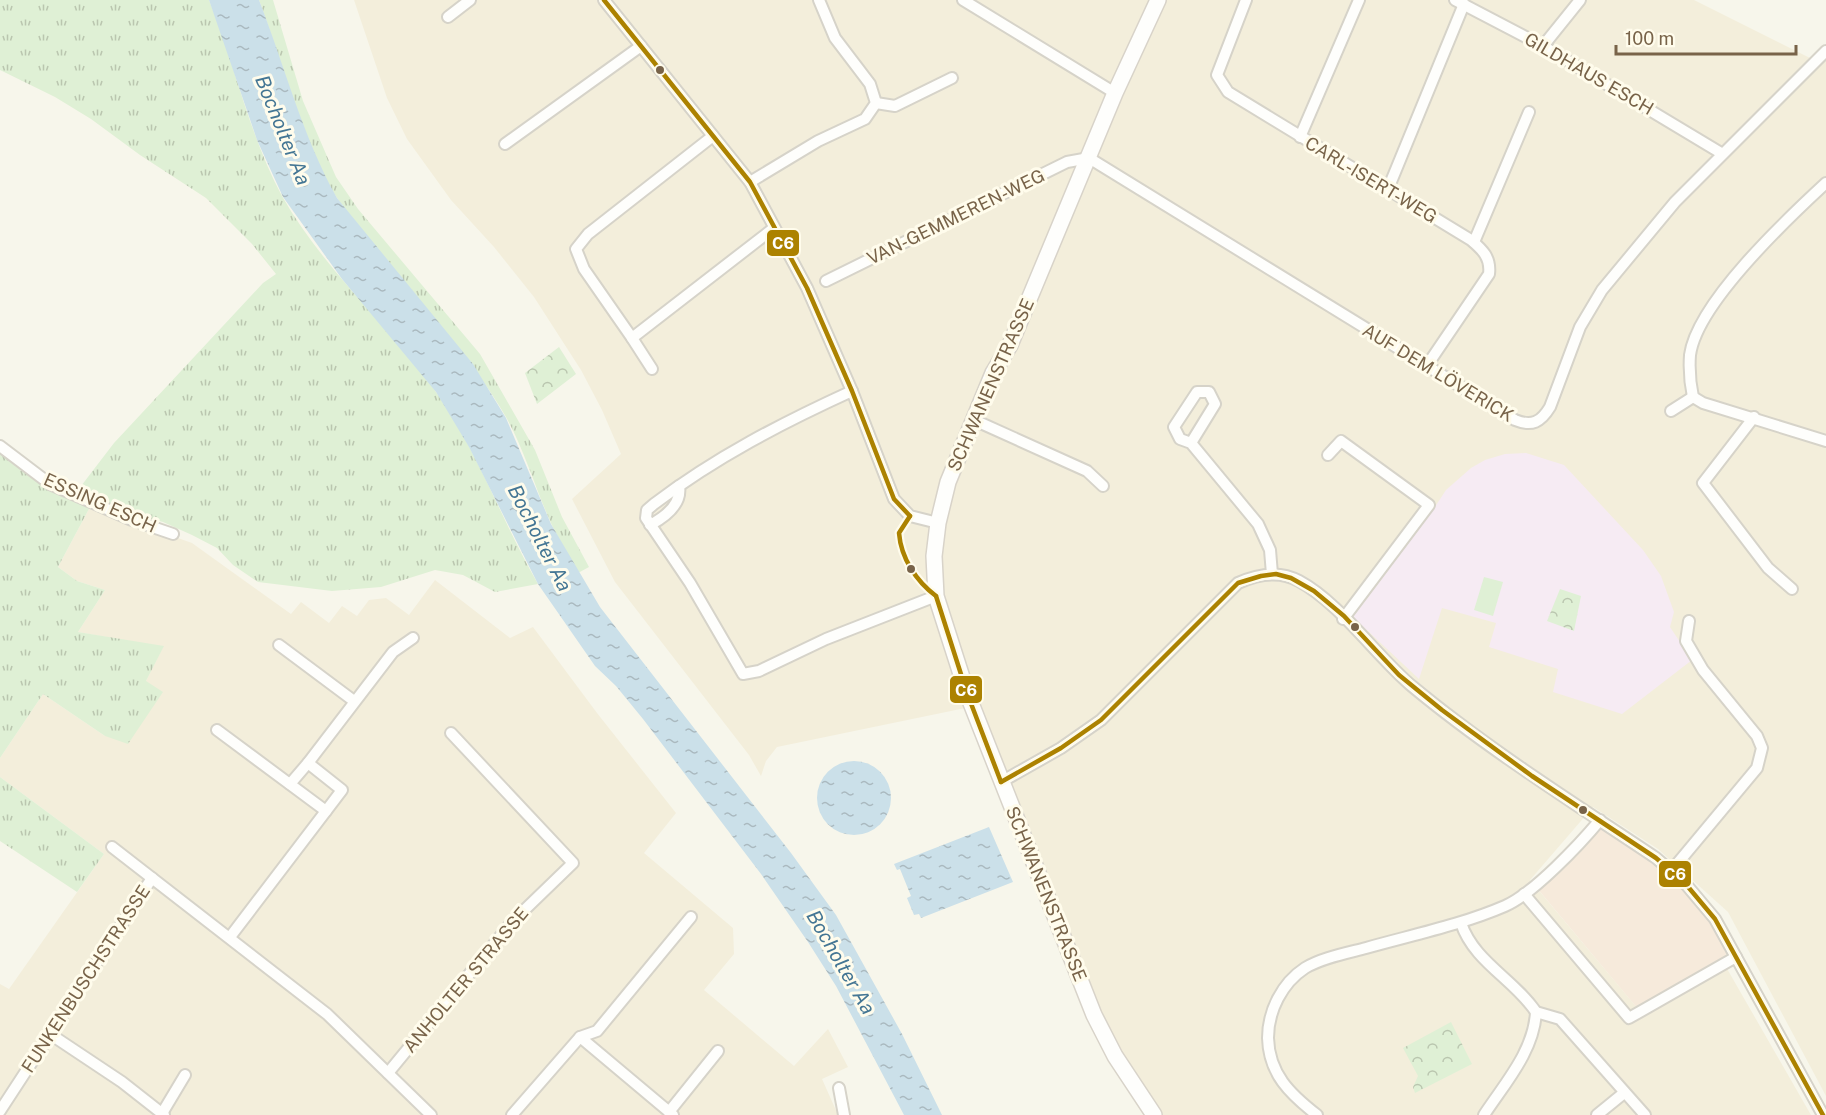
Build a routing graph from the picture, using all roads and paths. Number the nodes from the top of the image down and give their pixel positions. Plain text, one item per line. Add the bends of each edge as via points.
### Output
1 (470, 0) edge
2 (604, 0) edge
3 (819, 0) edge
4 (965, 0) edge
5 (1158, 0) edge
6 (1246, 0) edge
7 (1359, 0) edge
8 (1580, 0) edge
9 (1460, 2) edge
10 (448, 17) dead end
11 (1542, 45) junction
12 (641, 46) junction
13 (1826, 51) edge
14 (952, 78) dead end
15 (1115, 93) junction
16 (876, 103) junction
17 (1529, 112) dead end
18 (713, 136) junction
19 (1300, 137) junction
20 (505, 144) dead end
21 (1721, 153) junction
22 (1089, 158) junction
23 (750, 182) junction
24 (1826, 183) edge
25 (1388, 189) junction
26 (774, 228) junction
27 (1474, 242) junction
28 (826, 282) dead end
29 (632, 338) junction
30 (1426, 367) junction
31 (652, 369) dead end
32 (852, 391) junction
33 (1693, 397) junction
34 (1671, 411) dead end
35 (1754, 417) junction
36 (974, 420) junction
37 (1826, 441) edge
38 (1191, 443) junction
39 (0, 446) edge
40 (1328, 455) dead end
41 (680, 486) junction
42 (1103, 486) dead end
43 (938, 523) junction
44 (650, 525) junction
45 (174, 534) dead end
46 (1272, 574) junction
47 (1792, 589) dead end
48 (936, 596) junction
49 (1343, 619) junction
50 (1689, 621) dead end
51 (412, 638) dead end
52 (279, 645) dead end
53 (354, 701) junction
54 (217, 730) dead end
55 (451, 733) dead end
56 (308, 763) junction
57 (1001, 782) junction
58 (290, 784) junction
59 (326, 811) junction
60 (1600, 820) junction
61 (112, 848) dead end
62 (1672, 870) junction
63 (152, 878) junction
64 (1524, 894) junction
65 (691, 917) dead end
66 (1461, 923) junction
67 (230, 937) junction
68 (1736, 957) junction
69 (1536, 1012) junction
70 (50, 1034) junction
71 (580, 1037) junction
72 (718, 1051) dead end
73 (388, 1073) junction
74 (184, 1075) dead end
75 (839, 1088) dead end
76 (1624, 1093) junction
77 (0, 1111) edge
78 (671, 1113) edge
79 (163, 1114) edge
80 (431, 1115) edge
81 (512, 1115) edge
82 (844, 1115) edge
83 (1154, 1115) edge
84 (1317, 1115) edge
85 (1484, 1115) edge
86 (1597, 1115) edge
87 (1645, 1115) edge
88 (1823, 1115) edge

1 - 10 street
2 - 12 street
3 - 16 street via 835,38 870,84
4 - 15 street
5 - 15 street, SCHWANENSTRASSE
6 - 19 street, CARL-ISERT-WEG via 1216,75 1228,92
7 - 19 street
8 - 11 street
9 - 11 street, GILDHAUS ESCH
9 - 25 street
11 - 21 street, GILDHAUS ESCH
12 - 18 street
12 - 20 street
13 - 21 street, AUF DEM LÖVERICK
14 - 16 street via 895,106
15 - 22 street, SCHWANENSTRASSE
16 - 23 street via 865,119 818,141
17 - 27 street
18 - 23 street
18 - 29 street via 588,234 576,249 584,269
19 - 25 street, CARL-ISERT-WEG
21 - 30 street, AUF DEM LÖVERICK via 1602,290 1580,327 1550,407 1538,422 1525,424 1515,420
22 - 28 street, VAN-GEMMEREN-WEG via 1067,162
22 - 30 street, AUF DEM LÖVERICK
22 - 36 street, SCHWANENSTRASSE
23 - 26 street
24 - 33 street via 1789,216 1710,312 1690,354
25 - 27 street, CARL-ISERT-WEG
26 - 29 street
26 - 32 street via 807,288
27 - 30 street, CARL-ISERT-WEG via 1487,256 1489,274
29 - 31 street
32 - 41 street via 774,426
32 - 43 street via 894,499 910,516
33 - 34 street
33 - 35 street
35 - 37 street
35 - 47 street via 1703,483 1768,568
36 - 42 street via 1088,471
36 - 43 street, SCHWANENSTRASSE via 948,482
38 - 38 street via 1215,404 1209,392 1197,392 1174,427 1180,439
38 - 46 street via 1258,524 1270,550
39 - 45 street, ESSING ESCH via 59,488
40 - 49 street via 1341,441 1429,505
41 - 44 street via 676,504
41 - 44 street via 647,510
43 - 48 street, SCHWANENSTRASSE via 934,556
44 - 48 street via 690,583 743,674 759,671 826,639
46 - 49 street via 1299,581
46 - 57 street via 1238,583 1101,720
48 - 57 street, SCHWANENSTRASSE
49 - 60 street via 1400,676 1455,722
50 - 62 street via 1686,641 1762,748 1757,768
51 - 53 street via 393,652
52 - 53 street
53 - 56 street
54 - 58 street
55 - 73 street, ANHOLTER STRASSE via 573,863 513,921
56 - 58 street
56 - 59 street via 342,790
57 - 83 street, SCHWANENSTRASSE via 1094,1015 1115,1056
58 - 59 street
59 - 67 street
60 - 62 street
60 - 64 street
61 - 63 street
62 - 68 street via 1704,902
63 - 67 street
63 - 70 street, FUNKENBUSCHSTRASSE
64 - 66 street via 1508,905
64 - 68 street via 1629,1018
65 - 71 street via 597,1031
66 - 69 street via 1473,949
66 - 84 street via 1306,968 1279,995 1268,1029 1274,1070 1287,1089
67 - 73 street via 327,1014
68 - 88 street
69 - 76 street via 1560,1019
69 - 85 street via 1535,1032 1528,1047
70 - 77 street, FUNKENBUSCHSTRASSE
70 - 79 street
71 - 78 street
71 - 81 street
72 - 78 street
73 - 80 street
74 - 79 street
75 - 82 street
76 - 86 street
76 - 87 street

